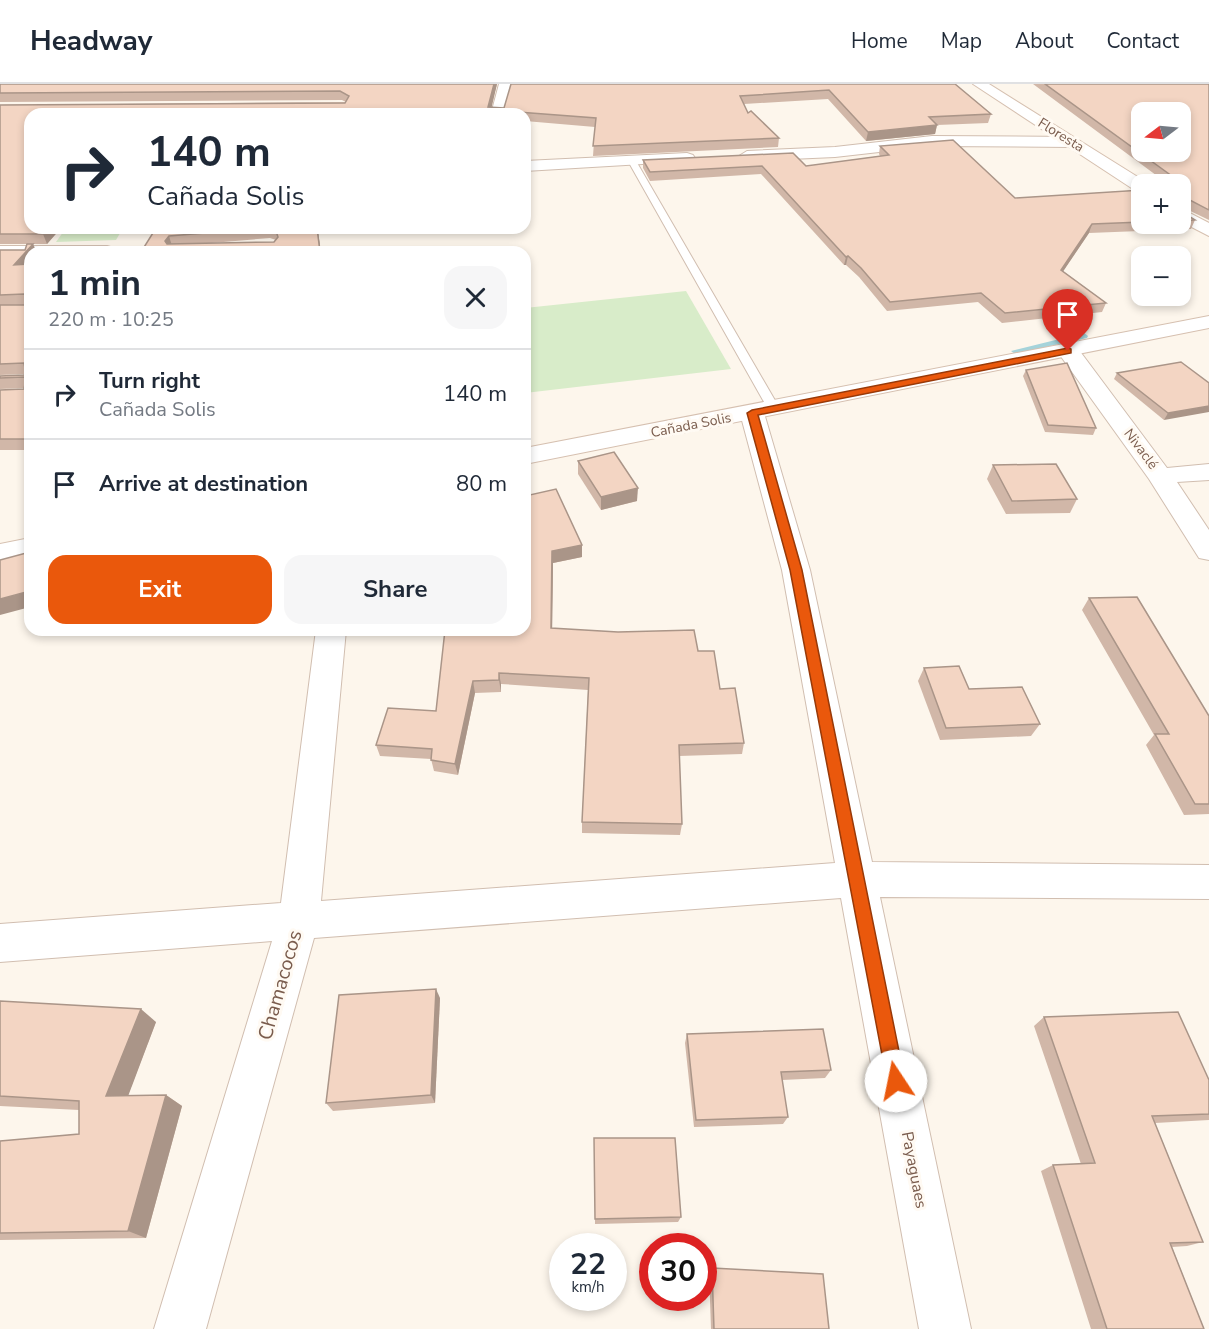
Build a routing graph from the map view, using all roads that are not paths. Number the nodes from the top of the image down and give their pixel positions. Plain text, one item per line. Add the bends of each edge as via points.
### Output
1 (506, 84) edge
2 (980, 84) edge
3 (500, 108) edge
4 (1072, 142) junction
5 (730, 156) edge
6 (706, 158) edge
7 (632, 161) junction
8 (531, 166) edge
9 (1131, 180) edge
10 (1191, 220) edge
11 (1209, 231) edge
12 (0, 252) edge
13 (24, 252) edge
14 (1209, 322) edge
15 (1068, 351) junction
16 (763, 411) junction
17 (531, 455) edge
18 (1209, 472) edge
19 (1160, 476) junction
20 (24, 549) edge
21 (1209, 551) edge
22 (0, 553) edge
23 (330, 636) edge
24 (856, 879) junction
25 (1209, 882) edge
26 (299, 919) junction
27 (0, 943) edge
28 (180, 1329) edge
29 (945, 1329) edge

1 - 3 street
2 - 4 street, Floresta
4 - 5 street via 932,141 835,152
4 - 9 street, Floresta
6 - 7 street
7 - 8 street
7 - 16 lane
10 - 11 street
12 - 13 street
14 - 15 street, Cañada Solis
15 - 16 street, Cañada Solis
15 - 19 street, Nivaclé
16 - 17 street, Cañada Solis
16 - 24 street, Payaguaes
18 - 19 street
19 - 21 street, Nivaclé
20 - 22 street
23 - 26 street, Chamacocos
24 - 25 street
24 - 26 street
24 - 29 street, Payaguaes
26 - 27 street
26 - 28 street, Chamacocos

